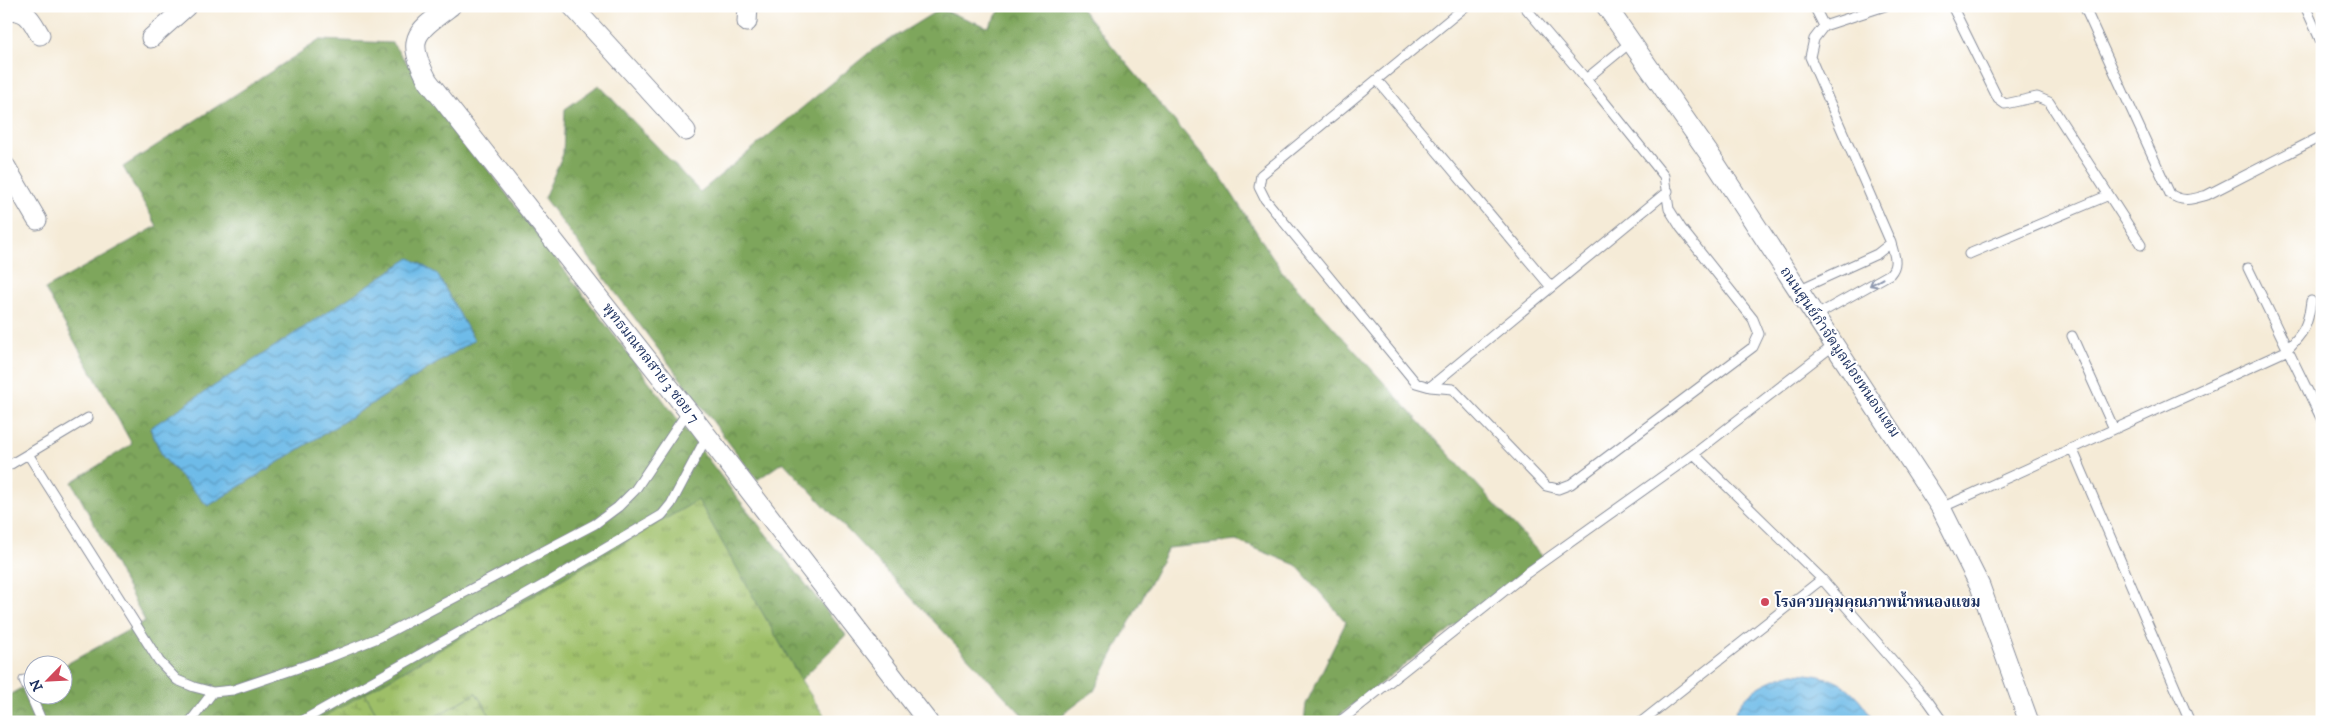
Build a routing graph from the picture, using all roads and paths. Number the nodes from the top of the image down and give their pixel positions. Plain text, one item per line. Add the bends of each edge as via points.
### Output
1 (188, 6) edge
2 (572, 6) edge
3 (1466, 6) edge
4 (1524, 6) edge
5 (1606, 6) edge
6 (1814, 6) edge
7 (1886, 6) edge
8 (1952, 6) edge
9 (2084, 6) edge
10 (2305, 6) edge
11 (441, 9) edge
12 (6, 10) edge
13 (1824, 26) junction
14 (40, 35) dead end
15 (151, 38) dead end
16 (1631, 42) junction
17 (2322, 44) edge
18 (1586, 79) junction
19 (1377, 80) junction
20 (686, 131) dead end
21 (2322, 136) edge
22 (6, 167) edge
23 (1668, 191) junction
24 (2109, 195) junction
25 (37, 220) dead end
26 (1891, 244) junction
27 (2141, 245) dead end
28 (1969, 254) dead end
29 (2248, 268) dead end
30 (1552, 287) junction
31 (1798, 290) junction
32 (2311, 301) dead end
33 (1815, 316) junction
34 (2072, 336) dead end
35 (1834, 345) junction
36 (2286, 351) junction
37 (1430, 387) junction
38 (688, 411) junction
39 (88, 418) dead end
40 (2322, 420) edge
41 (2114, 429) junction
42 (708, 436) junction
43 (2072, 448) junction
44 (28, 454) junction
45 (1694, 454) junction
46 (6, 467) edge
47 (1941, 508) junction
48 (1822, 578) junction
49 (213, 692) junction
50 (35, 706) edge
51 (42, 722) edge
52 (190, 722) edge
53 (300, 722) edge
54 (928, 722) edge
55 (1339, 722) edge
56 (1641, 722) edge
57 (1943, 722) edge
58 (2029, 722) edge
59 (2190, 722) edge

1 - 15 street
2 - 20 street
3 - 19 lane
4 - 18 lane
5 - 16 street, ถนนศูนย์กำจัดมูลฝอยหนองแขม
6 - 13 lane
7 - 13 lane
8 - 24 lane via 1998,100 2005,104 2037,97 2049,102
9 - 21 lane via 2170,194 2178,200 2207,195
10 - 17 lane
11 - 38 street, พุทธมณฑลสาย 3 ซอย 7 via 416,40 417,59 428,81
12 - 14 street via 22,11
13 - 26 lane via 1814,39 1810,57
16 - 18 lane
16 - 31 street, ถนนศูนย์กำจัดมูลฝอยหนองแขม
18 - 23 lane via 1664,176
19 - 30 lane
19 - 37 lane via 1260,175 1260,187 1265,199 1416,383
22 - 25 street
23 - 30 lane
23 - 37 lane via 1669,209 1681,228 1753,319 1759,334 1753,347 1571,484 1558,489 1546,486 1453,389
24 - 27 lane
24 - 28 lane
26 - 31 lane via 1877,254
26 -> 33 lane via 1896,263 1890,274
29 - 36 lane
30 - 37 lane
31 - 33 street, ถนนศูนย์กำจัดมูลฝอยหนองแขม
32 - 36 lane via 2308,322
33 - 35 street, ถนนศูนย์กำจัดมูลฝอยหนองแขม
34 - 41 lane
35 - 45 lane
35 - 47 street, ถนนศูนย์กำจัดมูลฝอยหนองแขม
36 - 40 lane
36 - 41 lane
38 - 42 street, พุทธมณฑลสาย 3 ซอย 7
38 - 49 lane via 635,490 595,524 380,637 232,690
39 - 44 lane
41 - 43 lane
42 - 53 lane via 662,515
42 - 54 street, พุทธมณฑลสาย 3 ซอย 7
43 - 47 lane
43 - 59 lane
44 - 46 lane
44 - 49 lane via 159,662 177,680
45 - 48 lane
45 - 55 lane via 1527,573
47 - 58 street, ถนนศูนย์กำจัดมูลฝอยหนองแขม via 1980,586
48 - 56 lane
48 - 57 lane
49 - 52 lane
50 - 51 lane

